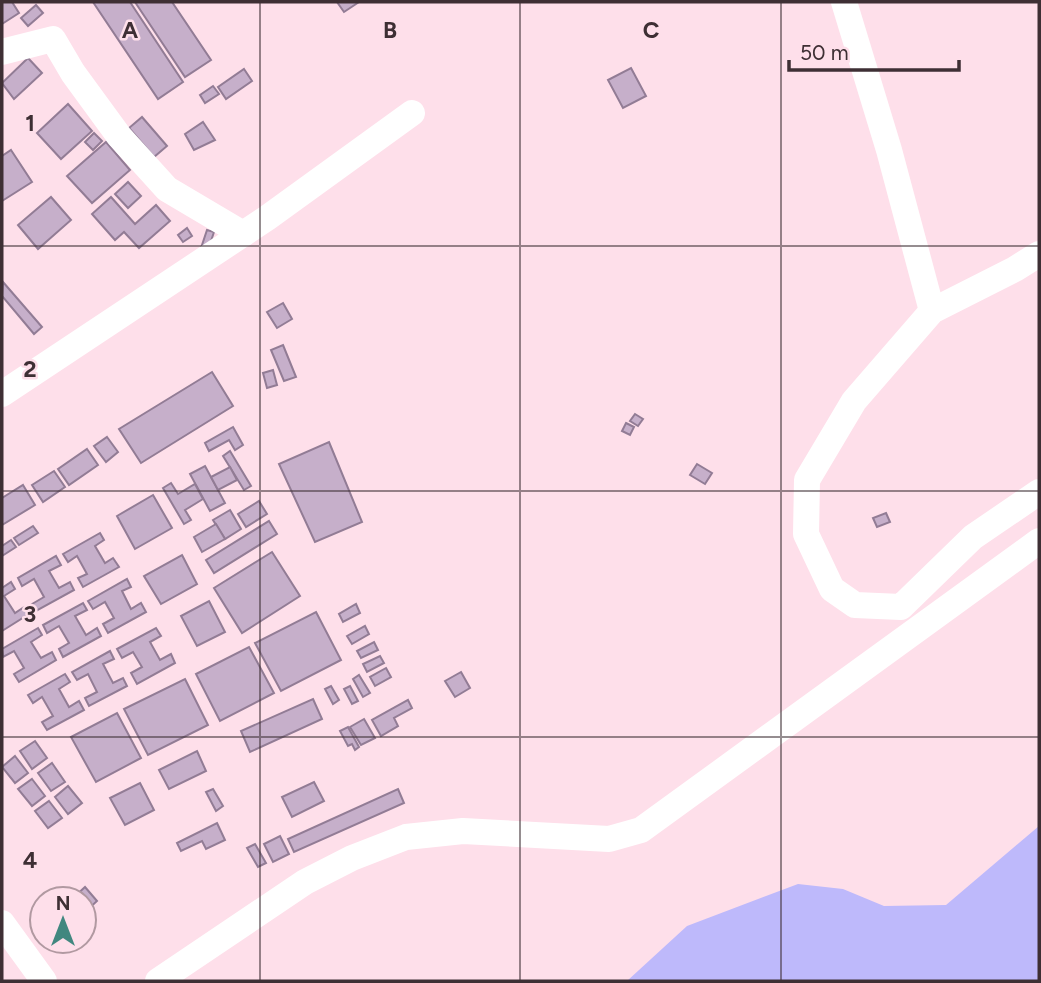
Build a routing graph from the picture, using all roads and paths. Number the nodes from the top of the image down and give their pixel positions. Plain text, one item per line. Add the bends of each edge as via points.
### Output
1 (844, 2) edge
2 (2, 52) edge
3 (412, 113) dead end
4 (243, 233) junction
5 (1039, 254) edge
6 (932, 311) junction
7 (2, 394) edge
8 (1039, 492) edge
9 (1039, 541) edge
10 (2, 923) edge
11 (44, 981) edge
12 (158, 981) edge

1 - 6 street
2 - 4 street via 54,38 73,73 119,136 167,189
3 - 4 street
4 - 7 street
5 - 6 street
6 - 8 street via 854,401 807,480 806,534 832,589 855,605 901,607 973,537
9 - 12 street via 641,831 609,839 463,831 407,837 305,882
10 - 11 street

